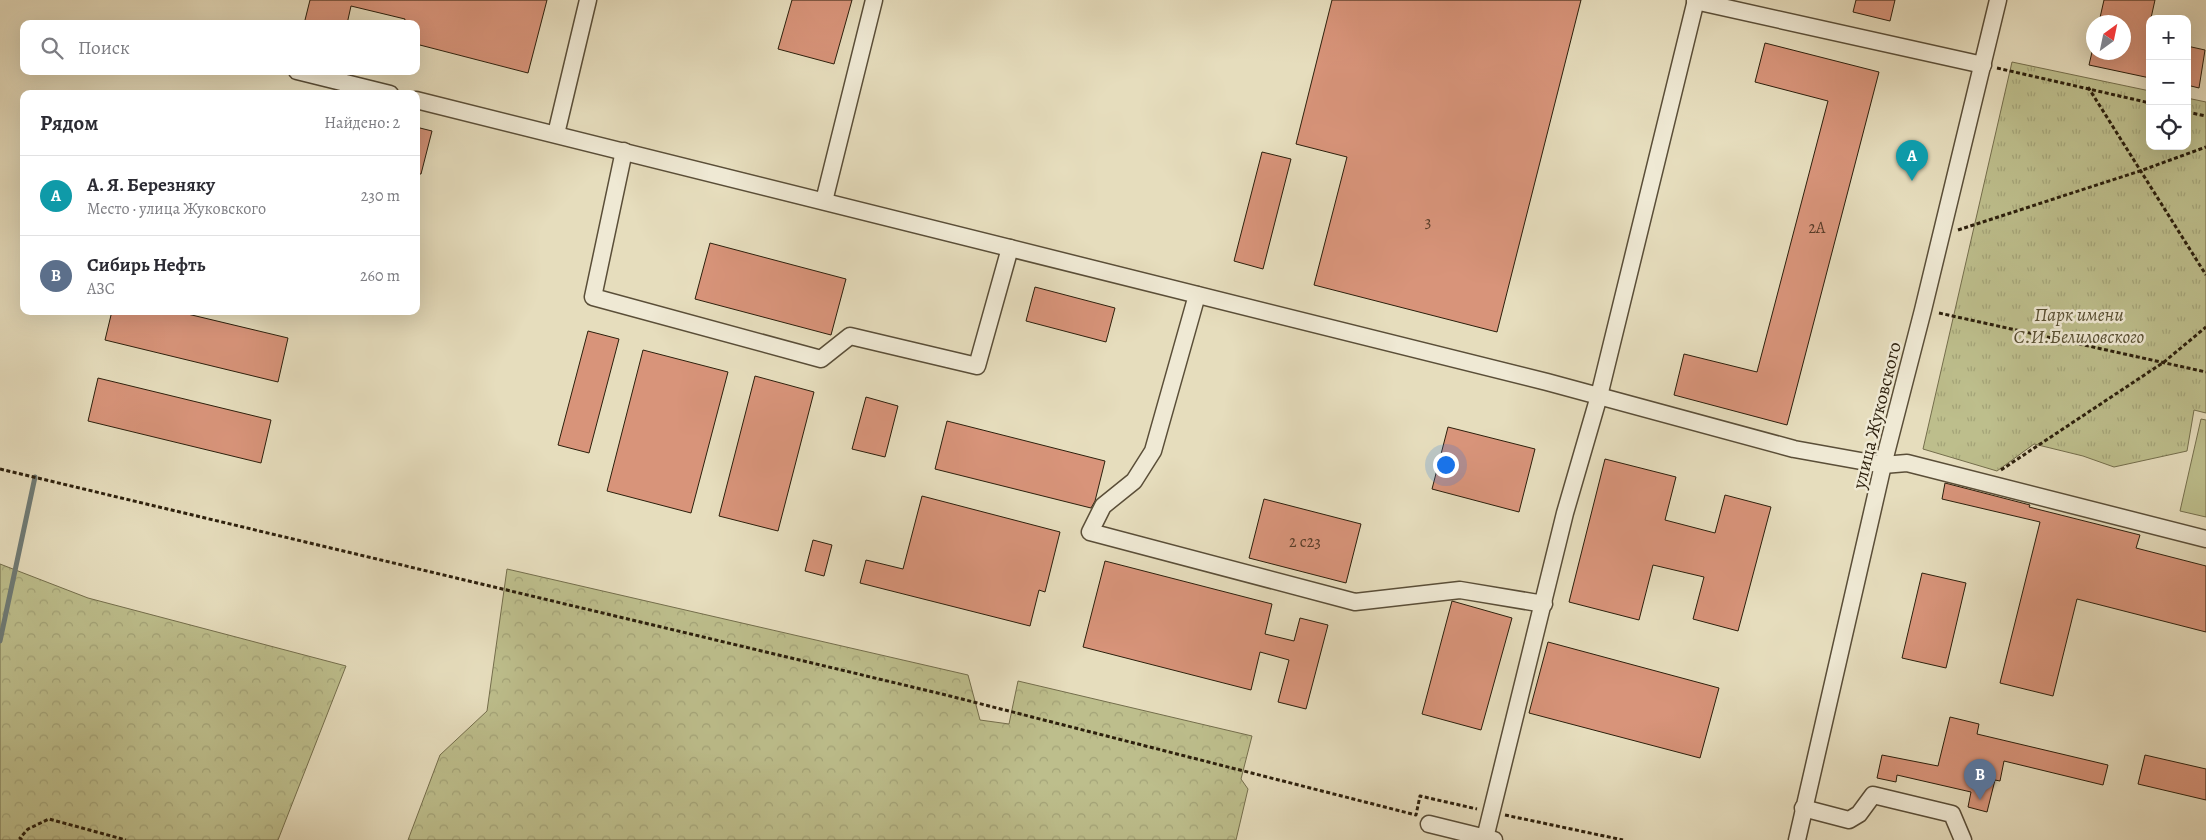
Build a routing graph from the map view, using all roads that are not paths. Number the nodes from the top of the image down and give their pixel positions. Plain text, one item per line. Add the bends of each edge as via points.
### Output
1 (588, 0) edge
2 (874, 0) edge
3 (1998, 0) edge
4 (1696, 1) edge
5 (1983, 65) junction
6 (313, 75) edge
7 (374, 90) edge
8 (420, 101) edge
9 (556, 134) junction
10 (624, 151) junction
11 (824, 201) junction
12 (1010, 248) junction
13 (1197, 295) junction
14 (1599, 396) junction
15 (1883, 465) junction
16 (2206, 539) edge
17 (1544, 604) junction
18 (1803, 808) junction
19 (1423, 819) road end
20 (1490, 839) edge
21 (1797, 840) edge
22 (1963, 840) edge

1 - 9 street
2 - 11 street
3 - 5 street, улица Жуковского
4 - 5 street
4 - 14 street
5 - 15 street, улица Жуковского
6 - 7 street
8 - 9 street
9 - 10 street
10 - 11 street
10 - 12 street via 593,297 821,359 850,336 977,366
11 - 12 street
12 - 13 street
13 - 14 street
13 - 17 street via 1153,451 1134,481 1103,506 1090,532 1355,602 1460,590
14 - 15 street via 1794,450
14 - 17 street via 1565,513
15 - 16 street via 1907,462
15 - 18 street, улица Жуковского
17 - 20 street via 1493,812
18 - 21 street, улица Жуковского
18 - 22 street via 1849,820 1859,814 1874,795 1952,814
19 - 20 street

